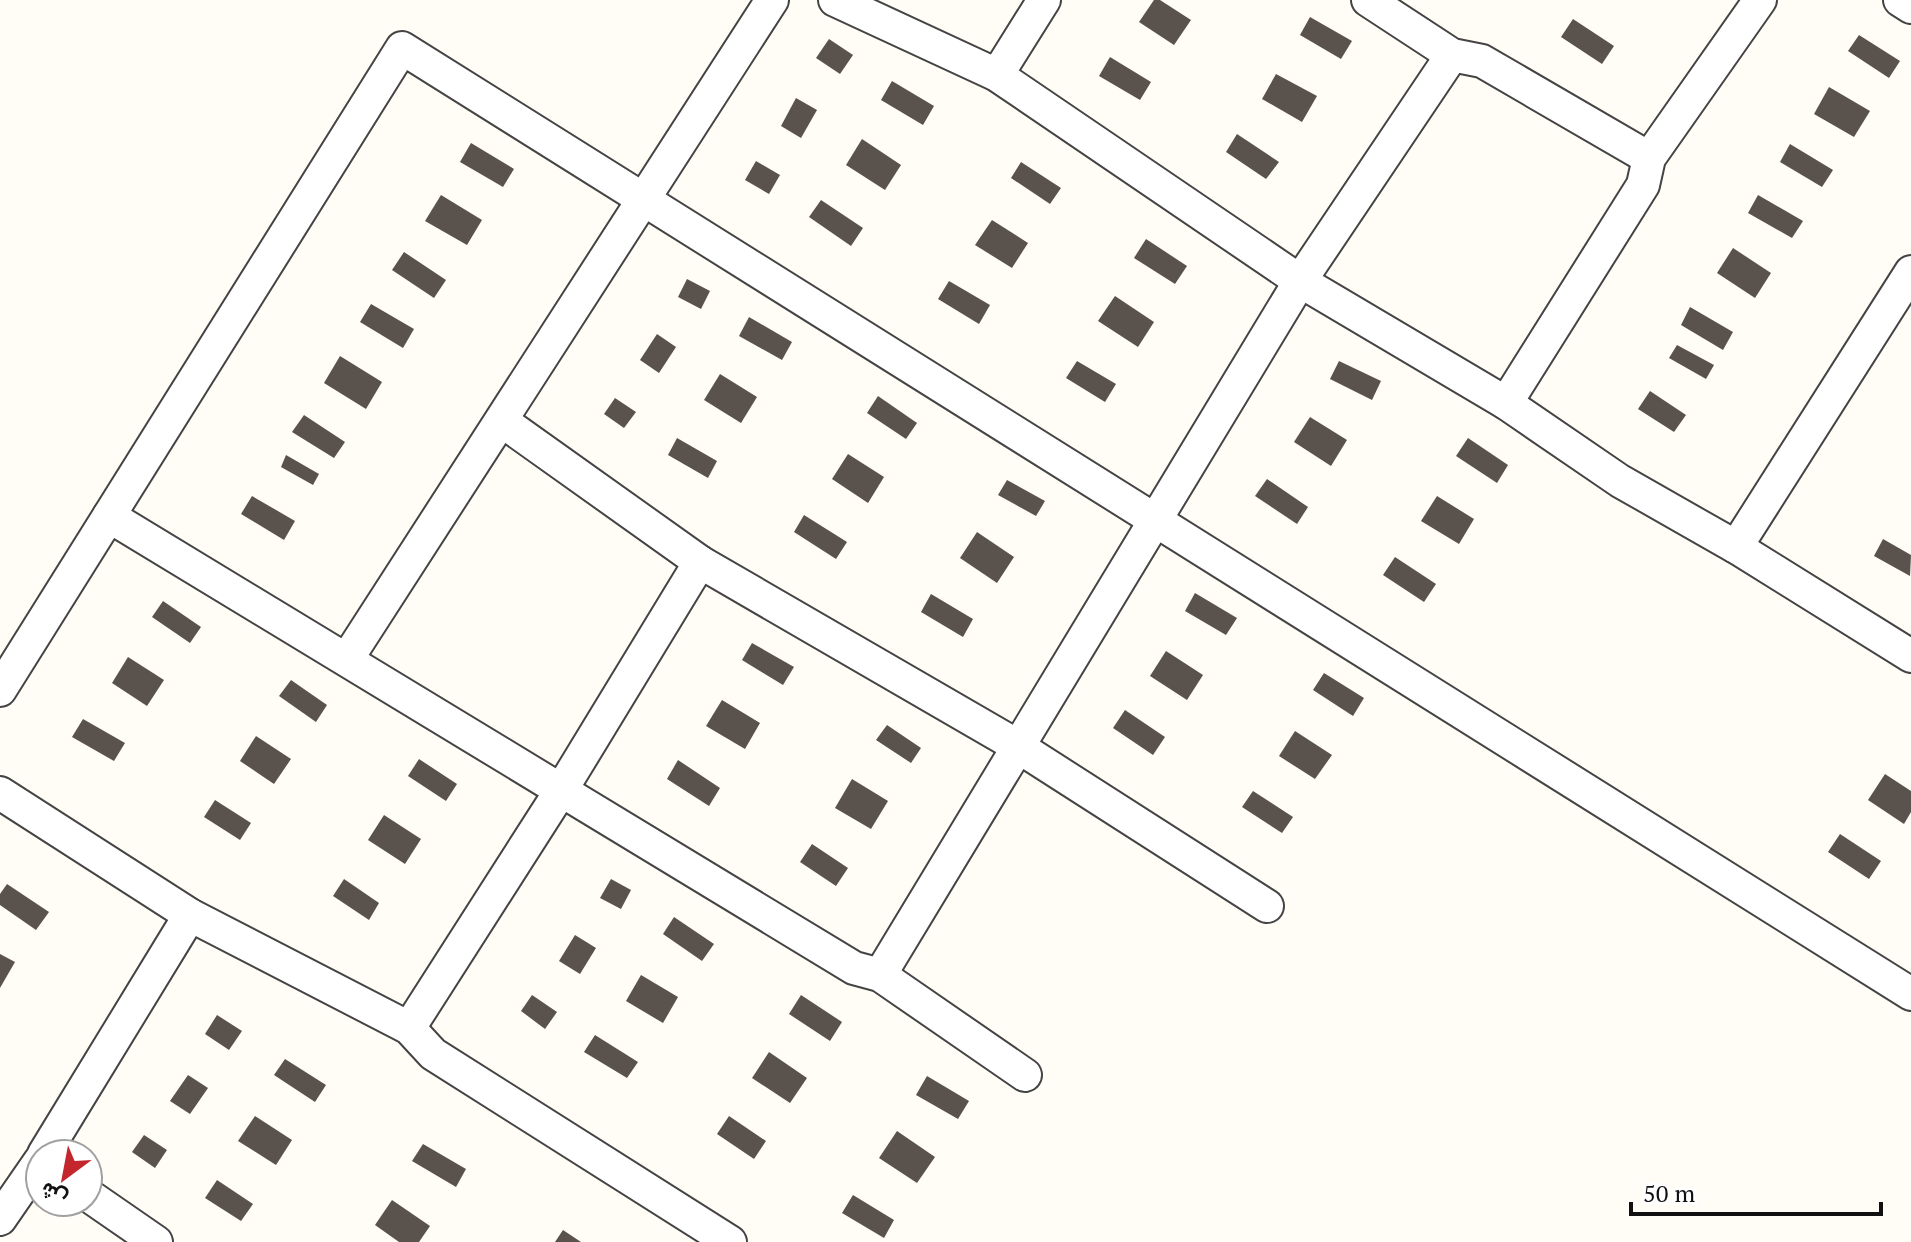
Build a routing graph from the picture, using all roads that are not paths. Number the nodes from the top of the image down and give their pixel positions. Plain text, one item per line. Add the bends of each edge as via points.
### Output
1 (772, 0) edge
2 (835, 0) edge
3 (1044, 0) edge
4 (1368, 0) edge
5 (1760, 0) edge
6 (1900, 0) edge
7 (1911, 7) edge
8 (1452, 55) junction
9 (997, 75) junction
10 (1649, 158) junction
11 (644, 200) junction
12 (1911, 272) edge
13 (1300, 281) junction
14 (1506, 403) junction
15 (502, 421) junction
16 (109, 516) junction
17 (1156, 520) junction
18 (1736, 547) junction
19 (700, 562) junction
20 (1911, 656) edge
21 (347, 659) junction
22 (0, 690) edge
23 (1018, 747) junction
24 (560, 792) junction
25 (0, 793) edge
26 (1267, 906) dead end
27 (190, 915) junction
28 (880, 975) junction
29 (1911, 994) edge
30 (409, 1028) junction
31 (1025, 1075) dead end
32 (54, 1138) edge
33 (24, 1185) edge
34 (104, 1206) edge
35 (0, 1219) edge
36 (156, 1242) edge
37 (730, 1242) edge

1 - 11 street
2 - 9 street
3 - 9 street
4 - 8 street
5 - 10 street
6 - 7 street
8 - 10 street via 1482,61
8 - 13 street
9 - 13 street
10 - 14 street via 1643,185
11 - 15 street
11 - 16 street via 402,48
11 - 17 street
12 - 18 street
13 - 14 street
13 - 17 street
14 - 18 street via 1620,481
15 - 19 street
15 - 21 street
16 - 21 street
16 - 22 street
17 - 23 street
17 - 29 street
18 - 20 street
19 - 23 street
19 - 24 street
21 - 24 street
23 - 26 street
23 - 28 street
24 - 28 street via 854,968
24 - 30 street
25 - 27 street
27 - 30 street
27 - 32 street
28 - 31 street
30 - 37 street via 433,1054
33 - 35 street
34 - 36 street

